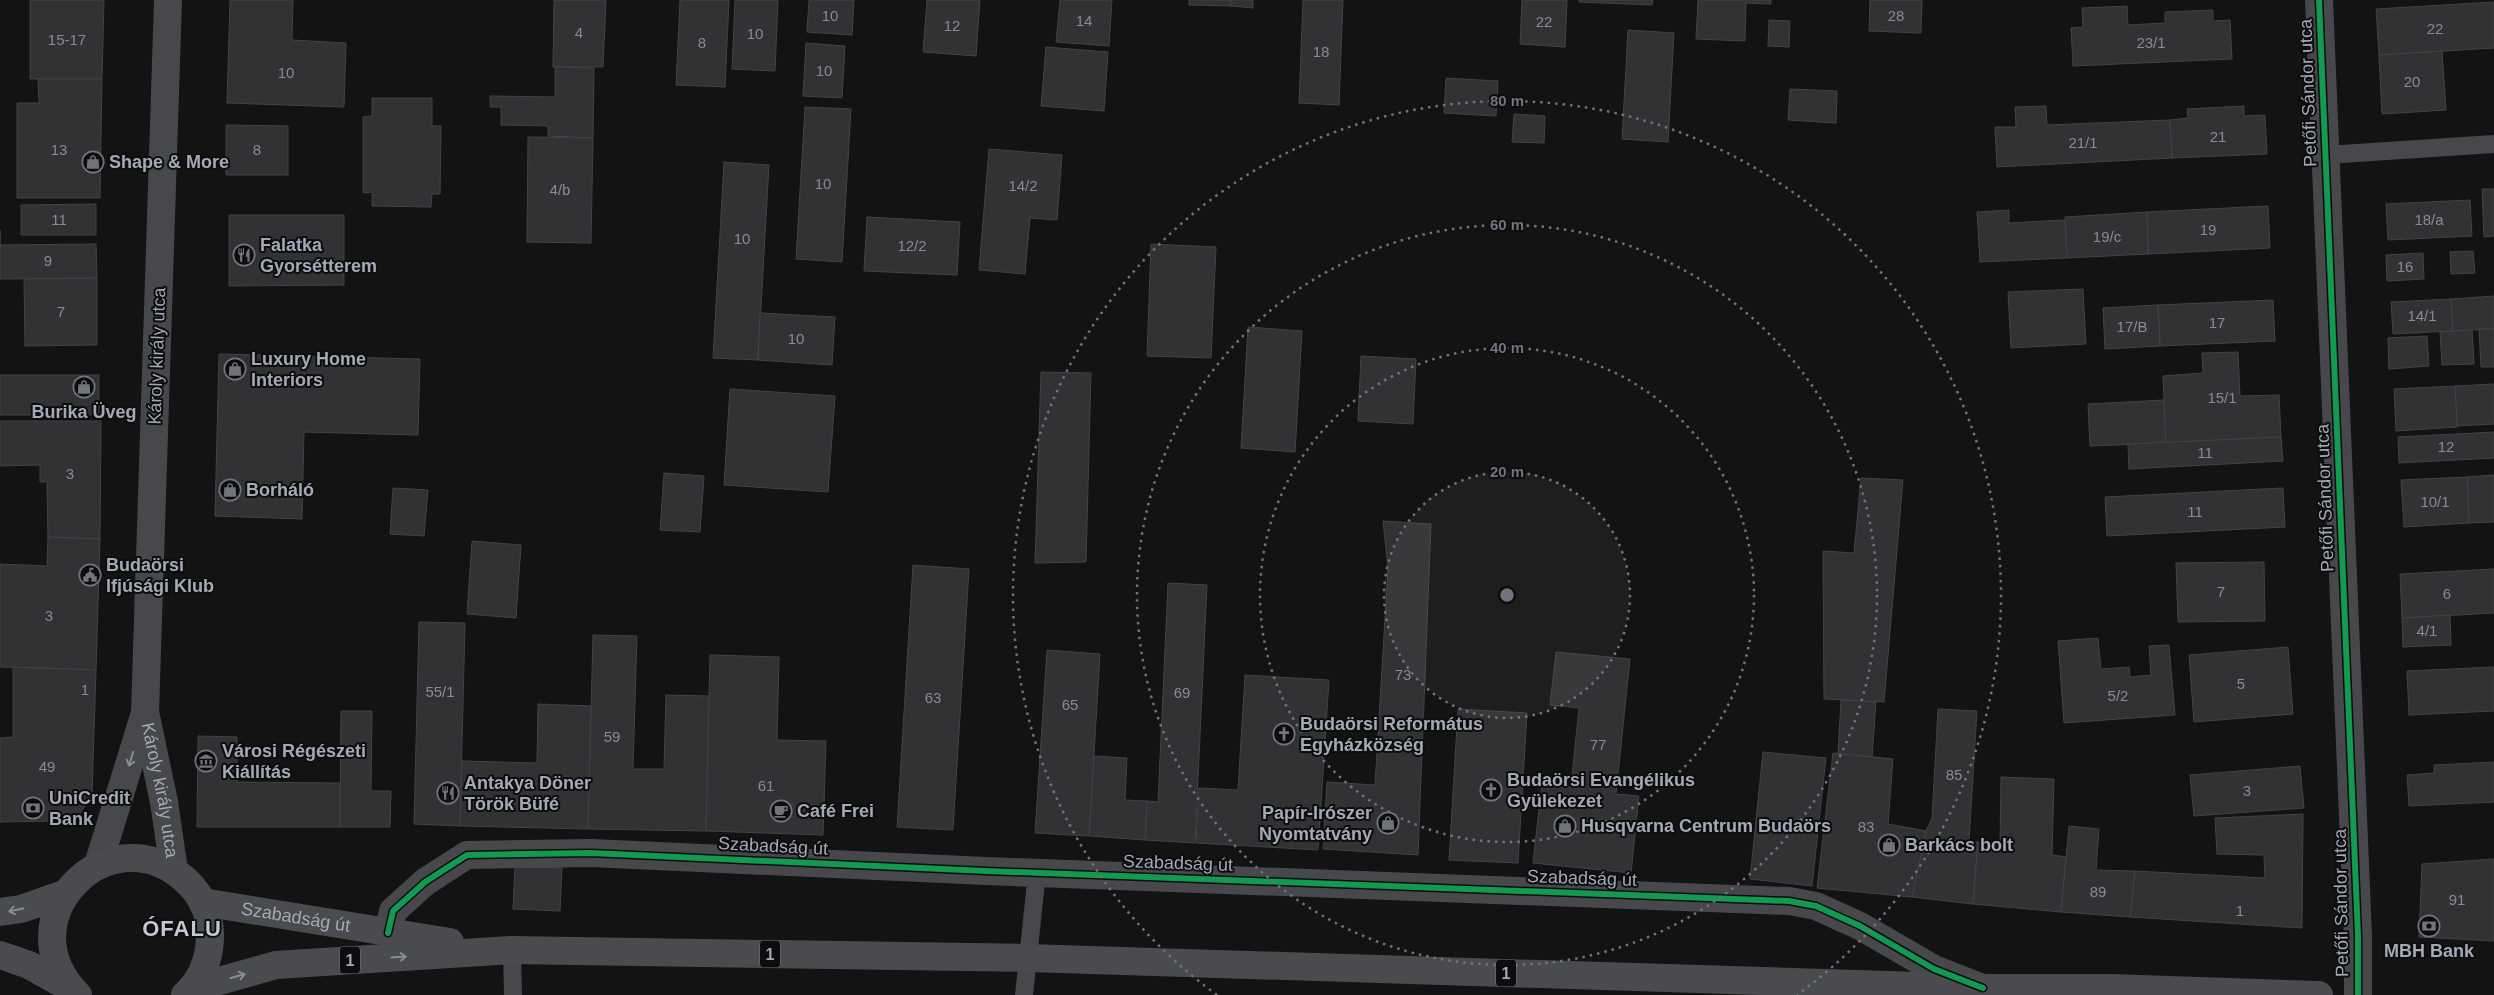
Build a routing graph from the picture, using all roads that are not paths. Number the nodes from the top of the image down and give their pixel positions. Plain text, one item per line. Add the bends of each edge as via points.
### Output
1 (168, 0) edge
2 (2319, 0) edge
3 (2494, 144) edge
4 (2326, 155) junction
5 (146, 712) junction
6 (98, 865) junction
7 (174, 870) junction
8 (1037, 873) junction
9 (64, 894) junction
10 (202, 902) junction
11 (0, 912) edge
12 (388, 933) junction
13 (512, 950) junction
14 (0, 955) edge
15 (1028, 958) junction
16 (1983, 988) junction
17 (74, 991) edge
18 (2103, 991) edge
19 (188, 992) edge
20 (513, 995) edge
21 (1024, 995) edge
22 (2319, 995) edge
23 (2358, 995) edge

1 - 5 street, Károly király utca
2 - 4 street, Petőfi Sándor utca
3 - 4 lane
4 - 23 street, Petőfi Sándor utca
5 -> 6 street, Károly király utca
5 - 7 street, Károly király utca
6 - 7 main road, 1 via 116,859 136,858
6 - 9 main road, 1
7 - 10 main road, 1 via 190,884
8 - 12 street, Szabadság út via 591,853 467,855 425,882 393,911
8 - 15 lane
8 - 16 street, Szabadság út via 1789,901 1816,906 1860,926 1934,969
9 -> 11 main road, 1 via 21,909
9 - 17 main road, 1 via 55,912 53,952 59,971
10 - 12 main road, Szabadság út / 1
10 - 19 main road, 1 via 208,916 210,948 206,962
12 - 13 main road, Szabadság út / 1
13 - 15 main road, Szabadság út / 1
19 -> 13 main road, Szabadság út / 1 via 276,965
13 - 20 lane
14 - 17 main road, 1 via 28,965
15 - 16 main road, Szabadság út / 1
15 - 21 lane
16 - 18 main road, Szabadság út / 1
18 - 22 main road, Szabadság út / 1

